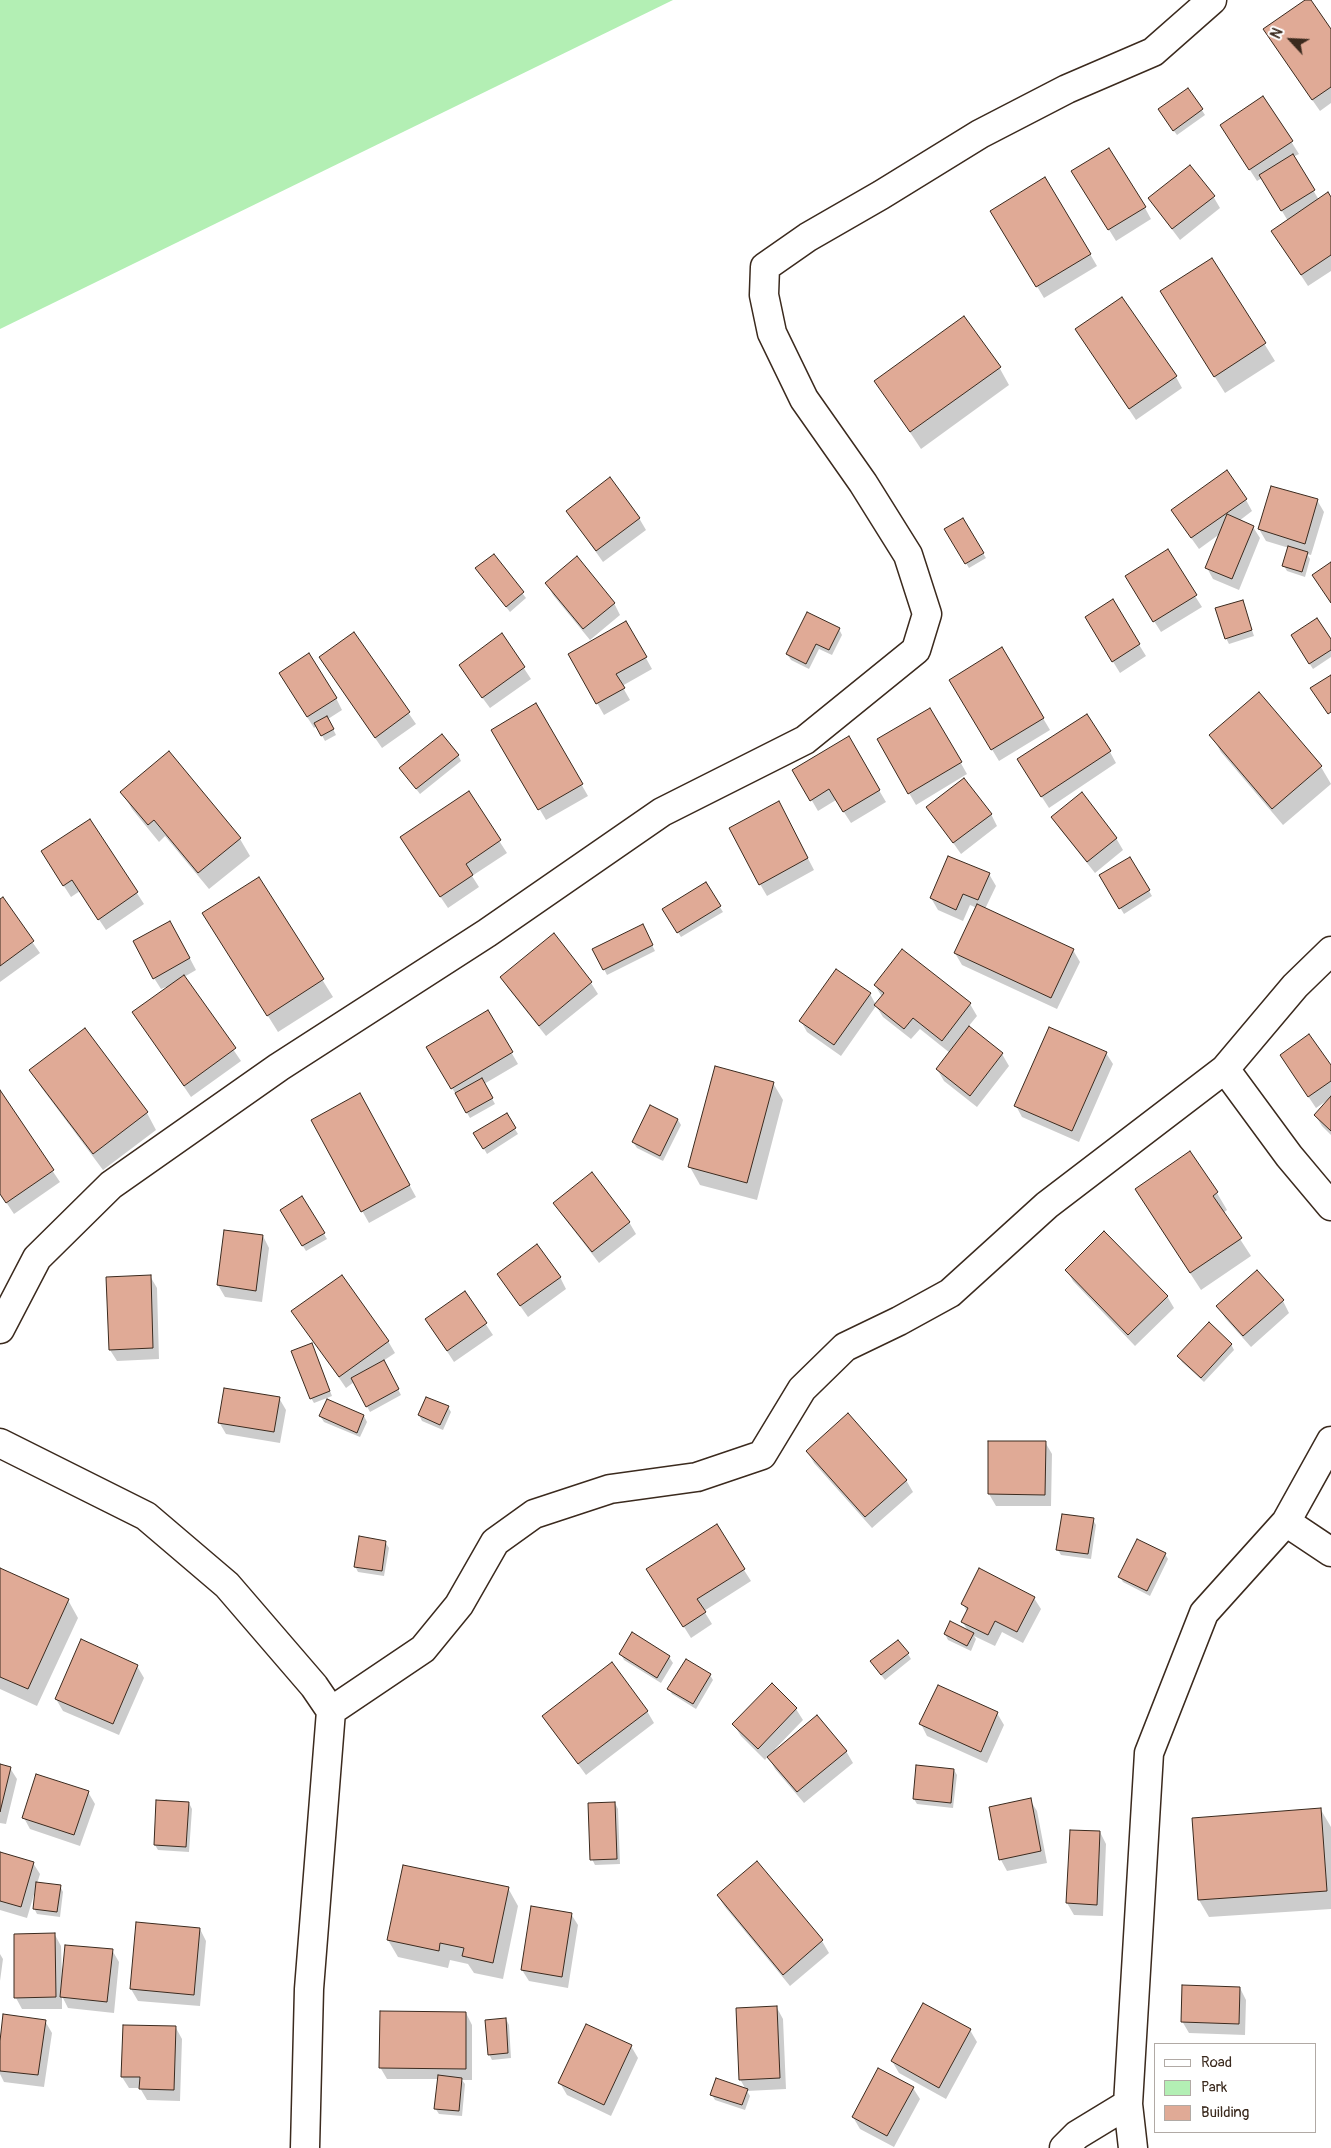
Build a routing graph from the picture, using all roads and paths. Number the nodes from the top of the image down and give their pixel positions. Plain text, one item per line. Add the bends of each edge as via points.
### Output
1 (1212, 0) edge
2 (1331, 951) edge
3 (1225, 1069) junction
4 (1331, 1206) edge
5 (0, 1329) edge
6 (1331, 1441) edge
7 (0, 1443) edge
8 (1286, 1522) junction
9 (1331, 1552) edge
10 (331, 1711) junction
11 (1128, 2104) junction
12 (305, 2148) edge
13 (1064, 2148) edge
14 (1133, 2148) edge

1 - 5 street via 1153,52 1067,89 980,134 808,237 765,267 764,295 772,333 804,399 908,555 927,614 916,650 805,740 662,812 487,933 279,1068 111,1185 37,1258
2 - 3 street via 1295,986
3 - 4 street via 1289,1156
3 - 10 street via 1047,1204 950,1292 899,1322 845,1347 802,1389 762,1455 697,1477 610,1489 534,1514 495,1542 459,1605 423,1650
6 - 8 street
7 - 10 street via 146,1516 227,1585 314,1686
8 - 9 street
8 - 11 street via 1204,1612 1150,1753
10 - 12 street via 310,1989
11 - 13 street via 1077,2134
11 - 14 street

